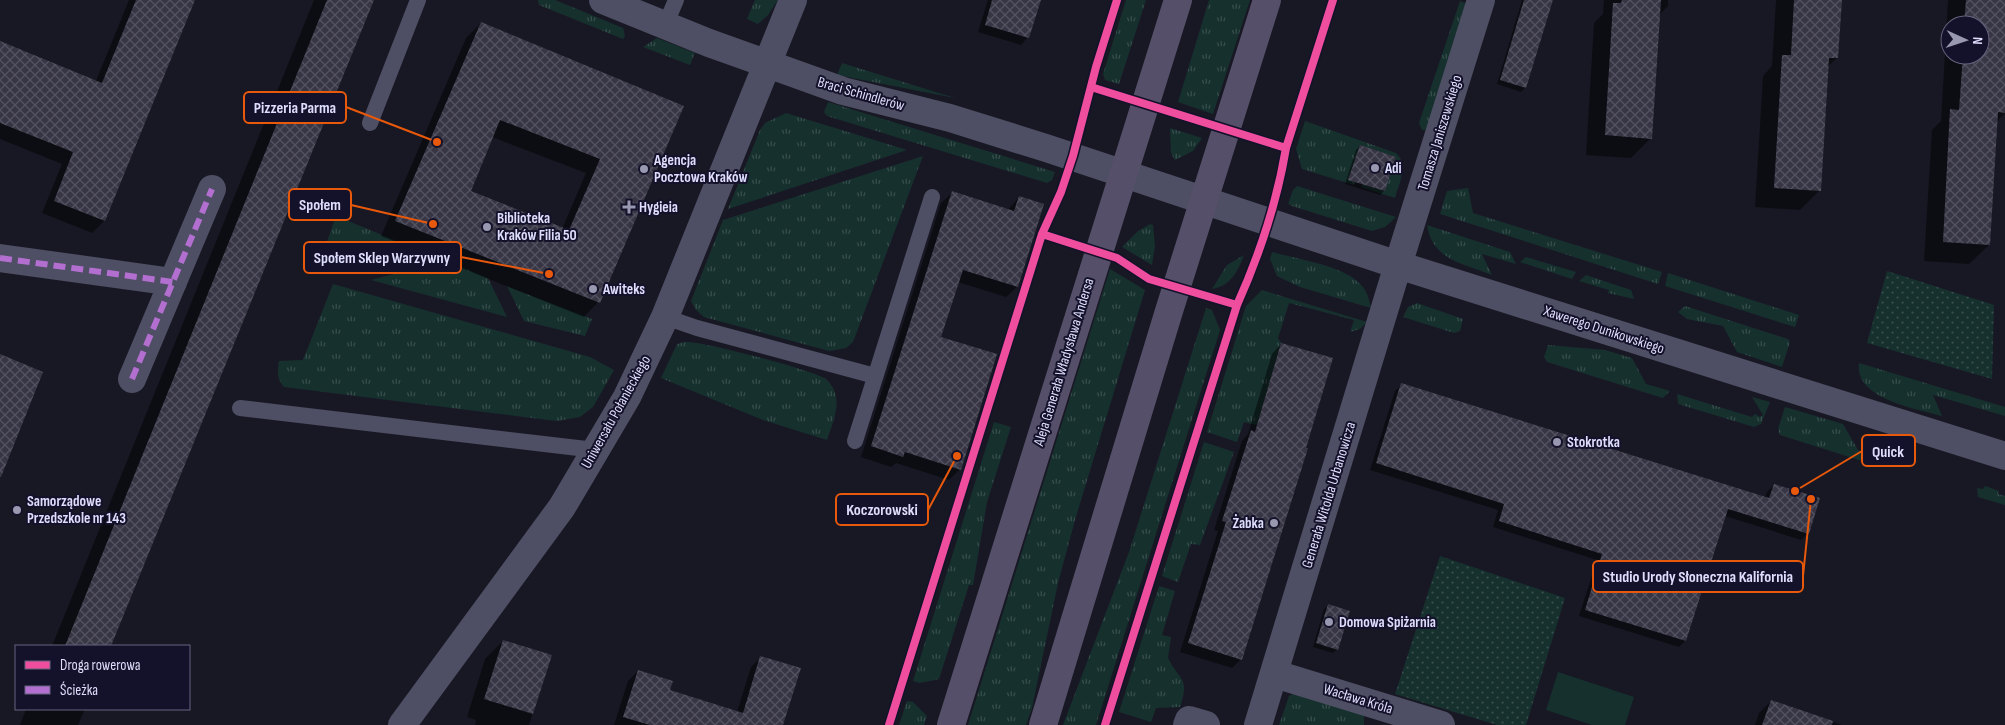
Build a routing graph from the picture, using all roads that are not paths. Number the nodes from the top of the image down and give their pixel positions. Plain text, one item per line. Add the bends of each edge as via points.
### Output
1 (418, 0) edge
2 (603, 0) edge
3 (676, 0) edge
4 (793, 0) edge
5 (1178, 0) edge
6 (1267, 0) edge
7 (1481, 0) edge
8 (665, 26) junction
9 (766, 65) junction
10 (370, 123) dead end
11 (1123, 174) junction
12 (212, 189) dead end
13 (932, 197) dead end
14 (1203, 202) junction
15 (0, 258) edge
16 (1398, 265) junction
17 (173, 282) junction
18 (665, 317) junction
19 (874, 376) junction
20 (132, 379) dead end
21 (240, 408) dead end
22 (854, 441) dead end
23 (595, 450) junction
24 (2005, 456) edge
25 (1275, 674) junction
26 (402, 725) edge
27 (952, 725) edge
28 (1043, 725) edge
29 (1187, 725) edge
30 (1206, 725) edge
31 (1258, 725) edge
32 (1441, 725) edge

1 - 10 lane
2 - 8 street, Braci Schindlerów
3 - 8 lane
4 - 9 street, Uniwersału Połanieckiego
5 - 11 main road, Aleja Generała Władysława Andersa
6 - 14 main road
7 - 16 street, Tomasza Janiszewskiego
8 - 9 street, Braci Schindlerów
9 - 11 street, Braci Schindlerów via 843,91 950,118
9 - 18 street, Uniwersału Połanieckiego
11 - 14 street, Braci Schindlerów
11 - 27 main road, Aleja Generała Władysława Andersa
12 - 17 street
13 - 19 lane
14 - 16 street, Xawerego Dunikowskiego
14 - 28 main road
15 - 17 street
16 - 24 street, Xawerego Dunikowskiego
16 - 25 street, Generała Witolda Urbanowicza
17 - 20 street
18 - 19 lane
18 - 23 street, Uniwersału Połanieckiego via 640,373
19 - 22 lane
21 - 23 lane
23 - 26 street, Uniwersału Połanieckiego via 562,507
25 - 31 street, Generała Witolda Urbanowicza
25 - 32 street, Wacława Króla
29 - 30 street via 1189,720

